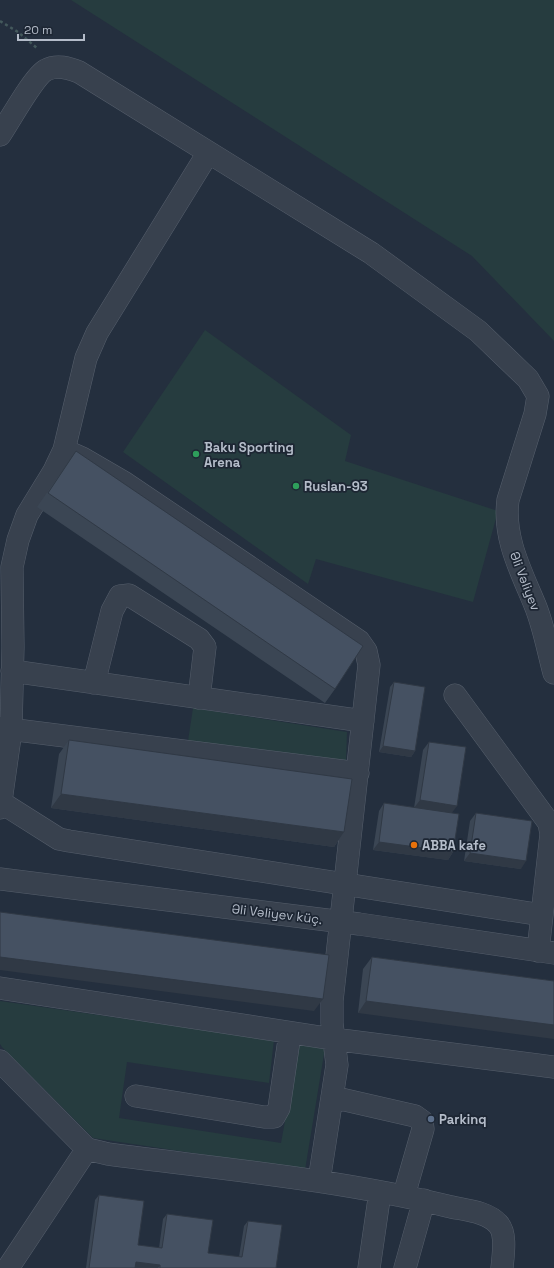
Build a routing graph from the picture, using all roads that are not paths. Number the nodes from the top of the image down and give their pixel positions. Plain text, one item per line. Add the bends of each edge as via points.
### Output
1 (0, 135) edge
2 (208, 152) junction
3 (64, 450) junction
4 (12, 671) junction
5 (554, 673) edge
6 (94, 683) junction
7 (455, 695) dead end
8 (200, 698) junction
9 (364, 721) junction
10 (5, 729) edge
11 (358, 773) junction
12 (1, 806) edge
13 (0, 878) edge
14 (346, 884) junction
15 (542, 914) junction
16 (342, 922) junction
17 (546, 952) edge
18 (0, 988) edge
19 (290, 1033) junction
20 (333, 1039) junction
21 (0, 1061) edge
22 (554, 1067) edge
23 (136, 1096) dead end
24 (332, 1097) junction
25 (87, 1149) junction
26 (319, 1181) junction
27 (380, 1192) junction
28 (414, 1198) junction
29 (7, 1259) edge
30 (369, 1268) edge
31 (405, 1268) edge
32 (502, 1268) edge

1 - 2 street via 37,79 46,70 58,67 79,72
2 - 3 street via 97,333 86,358
2 - 5 street, Əli Vəliyev via 371,253 478,331 528,379 538,396 536,414 508,500 507,511 512,550 535,605
3 - 4 street via 27,515 18,540 12,567
3 - 9 street via 125,483 359,641 366,651 369,665
4 - 6 street
4 - 10 street
6 - 8 street
6 - 8 street via 112,611 120,596 129,595 199,639 205,647
7 - 15 street via 549,823 551,834
8 - 9 street
9 - 11 street
10 - 11 street
10 - 12 street
11 - 14 street
12 - 14 street via 59,839
13 - 16 street, Əli Vəliyev küç.
14 - 15 street
14 - 16 street
15 - 17 street
16 - 17 street, Əli Vəliyev küç.
16 - 20 street via 332,1001
18 - 19 street
19 - 20 street
19 - 23 street via 279,1108 274,1117 264,1118
20 - 22 street
20 - 24 street via 337,1065
21 - 25 street
24 - 26 street
24 - 28 street via 415,1116 422,1121
25 - 26 street via 108,1154
25 - 29 street
26 - 27 street
27 - 28 street
27 - 30 street
28 - 31 street
28 - 32 street via 487,1216 499,1224 504,1242

